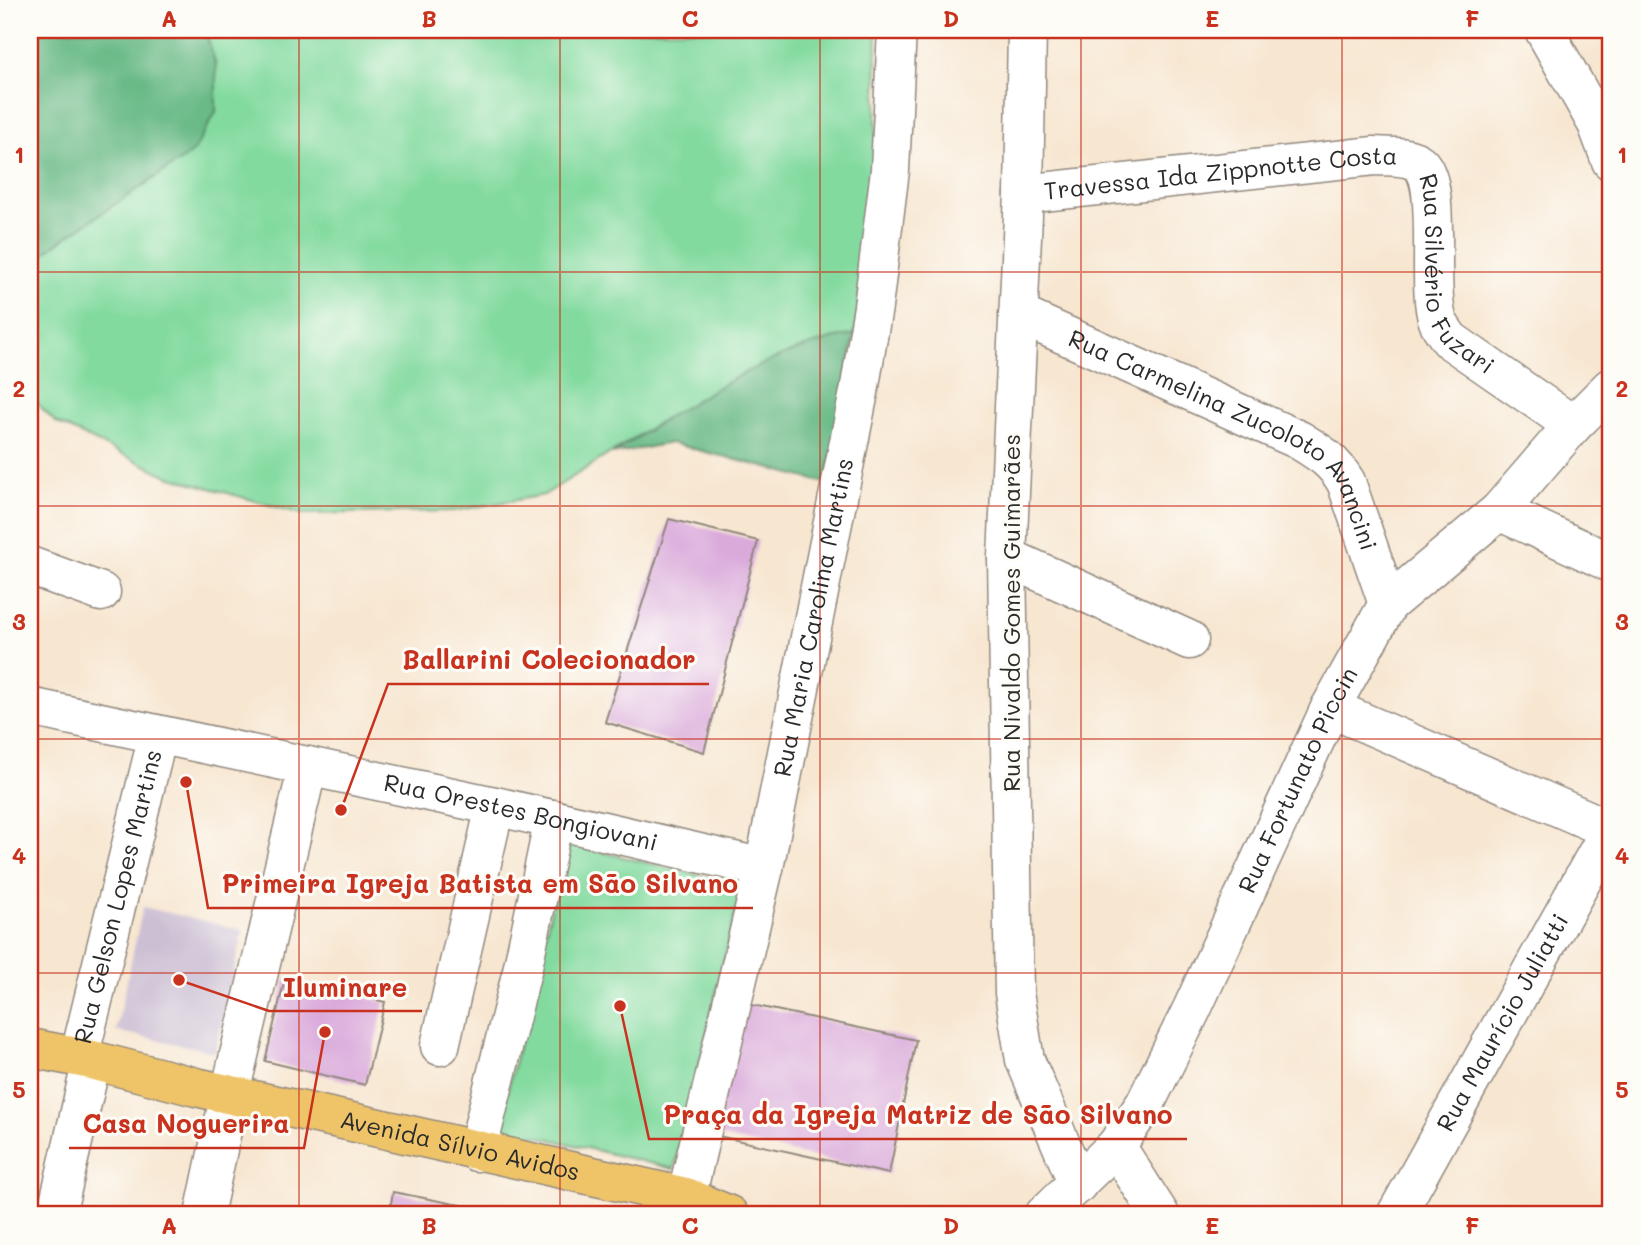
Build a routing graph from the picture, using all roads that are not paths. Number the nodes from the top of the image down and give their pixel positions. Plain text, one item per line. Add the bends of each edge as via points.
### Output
1 (897, 30) edge
2 (1027, 30) edge
3 (1544, 30) edge
4 (1604, 122) edge
5 (1611, 161) edge
6 (1418, 162) joint
7 (1024, 194) junction
8 (1018, 314) junction
9 (1611, 387) edge
10 (1573, 425) junction
11 (1499, 511) junction
12 (1007, 557) junction
13 (1611, 563) edge
14 (30, 566) edge
15 (101, 592) dead end
16 (1388, 604) junction
17 (1189, 640) dead end
18 (30, 707) edge
19 (1329, 708) junction
20 (159, 735) junction
21 (308, 766) junction
22 (495, 806) junction
23 (554, 819) junction
24 (1610, 830) edge
25 (764, 868) junction
26 (440, 1046) dead end
27 (30, 1048) edge
28 (85, 1059) junction
29 (230, 1093) junction
30 (1115, 1146) junction
31 (478, 1152) junction
32 (1078, 1184) junction
33 (684, 1206) edge
34 (55, 1215) edge
35 (204, 1215) edge
36 (729, 1215) edge
37 (1044, 1215) edge
38 (1160, 1215) edge
39 (1396, 1215) edge

1 - 25 street, Rua Maria Carolina Martins via 890,170 873,307
2 - 7 street, Rua Nivaldo Gomes Guimarães
3 - 4 street
4 - 5 street
6 - 7 street, Travessa Ida Zippnotte Costa via 1374,156
6 - 10 street, Rua Silvério Fuzari via 1428,173 1432,201 1438,320 1450,340
7 - 8 street, Rua Nivaldo Gomes Guimarães
8 - 12 street, Rua Nivaldo Gomes Guimarães
8 - 16 street, Rua Carmelina Zucoloto Avancini via 1324,455 1346,482
9 - 10 street, Rua Fortunato Piccin
10 - 11 street, Rua Fortunato Piccin
11 - 13 street
11 - 16 street, Rua Fortunato Piccin
12 - 17 street
12 - 32 street, Rua Nivaldo Gomes Guimarães via 1016,1005 1025,1060
14 - 15 street
16 - 19 street, Rua Fortunato Piccin
18 - 20 street, Rua Orestes Bongiovani
19 - 24 street
19 - 30 street, Rua Fortunato Piccin via 1192,1009 1145,1104
20 - 21 street, Rua Orestes Bongiovani
20 - 28 street, Rua Gelson Lopes Martins
21 - 22 street, Rua Orestes Bongiovani
21 - 29 street
22 - 23 street, Rua Orestes Bongiovani
22 - 26 street
23 - 25 street, Rua Orestes Bongiovani
23 - 31 street via 523,971
24 - 39 street, Rua Maurício Juliatti
25 - 33 street, Rua Maria Carolina Martins
27 - 28 main road, Avenida Sílvio Avidos
28 - 29 main road, Avenida Sílvio Avidos
28 - 34 street, Rua Gelson Lopes Martins
29 - 31 main road, Avenida Sílvio Avidos
29 - 35 street
30 - 32 street, Rua Fortunato Piccin
30 - 38 street
31 - 33 main road, Avenida Sílvio Avidos
32 - 37 street, Rua Fortunato Piccin
33 - 36 main road, Avenida Sílvio Avidos

